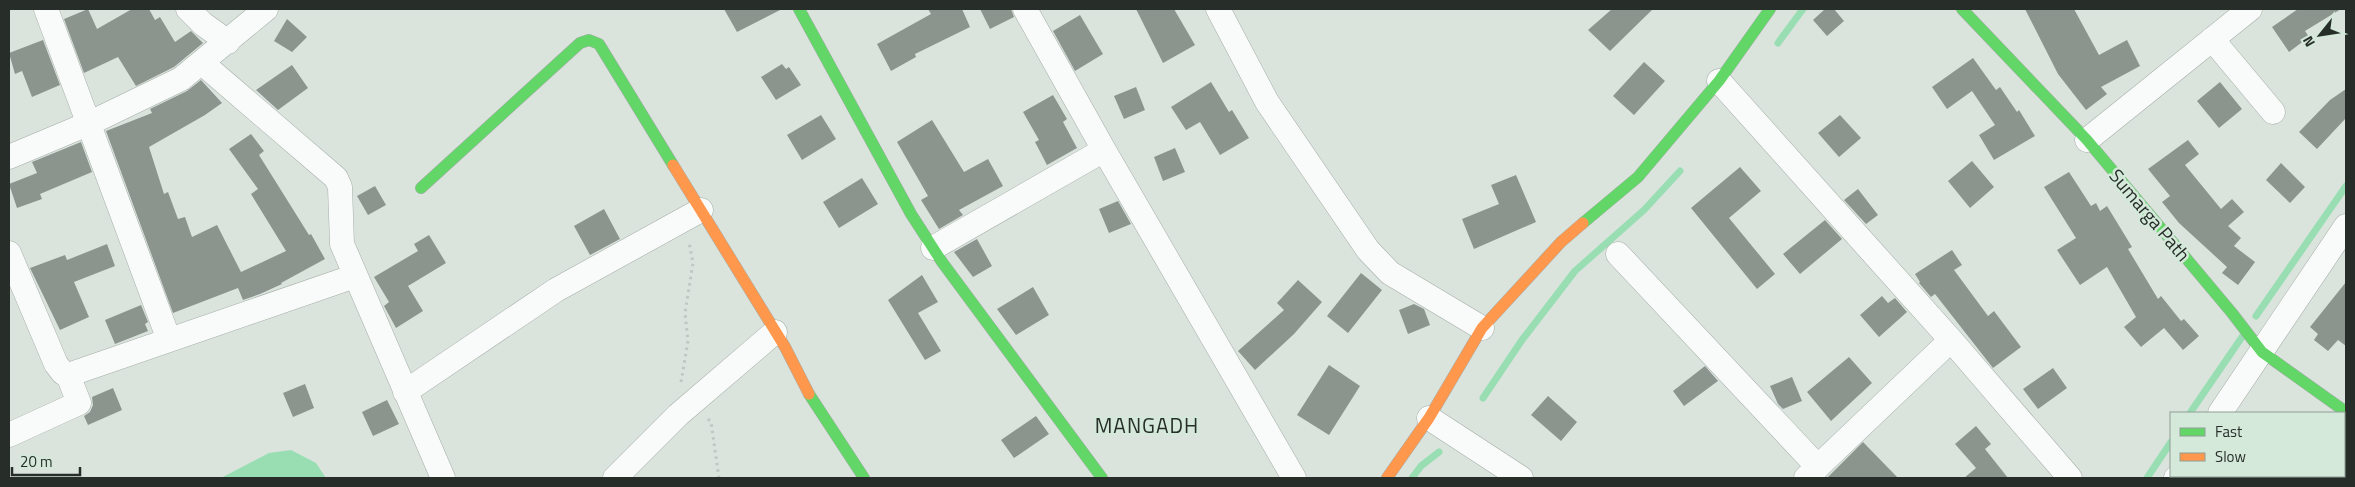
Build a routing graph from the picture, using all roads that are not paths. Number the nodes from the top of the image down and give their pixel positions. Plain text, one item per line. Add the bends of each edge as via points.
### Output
1 (46, 9) edge
2 (188, 9) edge
3 (266, 9) edge
4 (799, 9) edge
5 (1025, 9) edge
6 (1218, 9) edge
7 (1770, 9) edge
8 (1962, 9) edge
9 (2250, 9) edge
10 (2212, 39) junction
11 (228, 42) junction
12 (202, 63) junction
13 (1719, 81) junction
14 (2273, 112) dead end
15 (90, 123) junction
16 (2087, 140) junction
17 (1104, 150) junction
18 (9, 157) edge
19 (421, 188) dead end
20 (691, 215) junction
21 (2346, 226) edge
22 (933, 248) junction
23 (9, 253) edge
24 (1618, 254) dead end
25 (355, 276) junction
26 (1482, 328) junction
27 (776, 332) junction
28 (169, 340) junction
29 (1951, 340) junction
30 (2262, 352) junction
31 (68, 375) junction
32 (405, 392) junction
33 (2221, 412) edge
34 (2346, 412) edge
35 (1429, 418) junction
36 (9, 435) edge
37 (1812, 472) edge
38 (443, 478) edge
39 (615, 478) edge
40 (864, 478) edge
41 (1102, 478) edge
42 (1294, 478) edge
43 (1387, 478) edge
44 (1521, 478) edge
45 (2070, 478) edge

1 - 15 street
2 - 11 street
3 - 11 street
4 - 22 street via 911,214
5 - 17 street
6 - 26 street via 1267,102 1368,250 1390,273
7 - 13 street
8 - 16 street, Sumarga Path
9 - 10 street
10 - 14 street
10 - 16 street
11 - 12 street
12 - 15 street via 181,79
12 - 25 street via 336,178 340,187 342,244
13 - 26 street via 1638,177 1561,242
13 - 29 street
15 - 18 street
15 - 28 street
16 - 30 street, Sumarga Path
17 - 22 street
17 - 42 street
19 - 20 street via 580,43 589,40 599,44
20 - 27 street
20 - 32 street via 556,290
21 - 30 street
22 - 41 street
23 - 31 street via 56,364
24 - 37 street
25 - 28 street
25 - 32 street
26 - 35 street
27 - 39 street via 691,405
27 - 40 street via 814,403
28 - 31 street
29 - 37 street
29 - 45 street
30 - 33 street
30 - 34 street, Sumarga Path
31 - 36 street via 79,403
32 - 38 street
35 - 43 street
35 - 44 street

